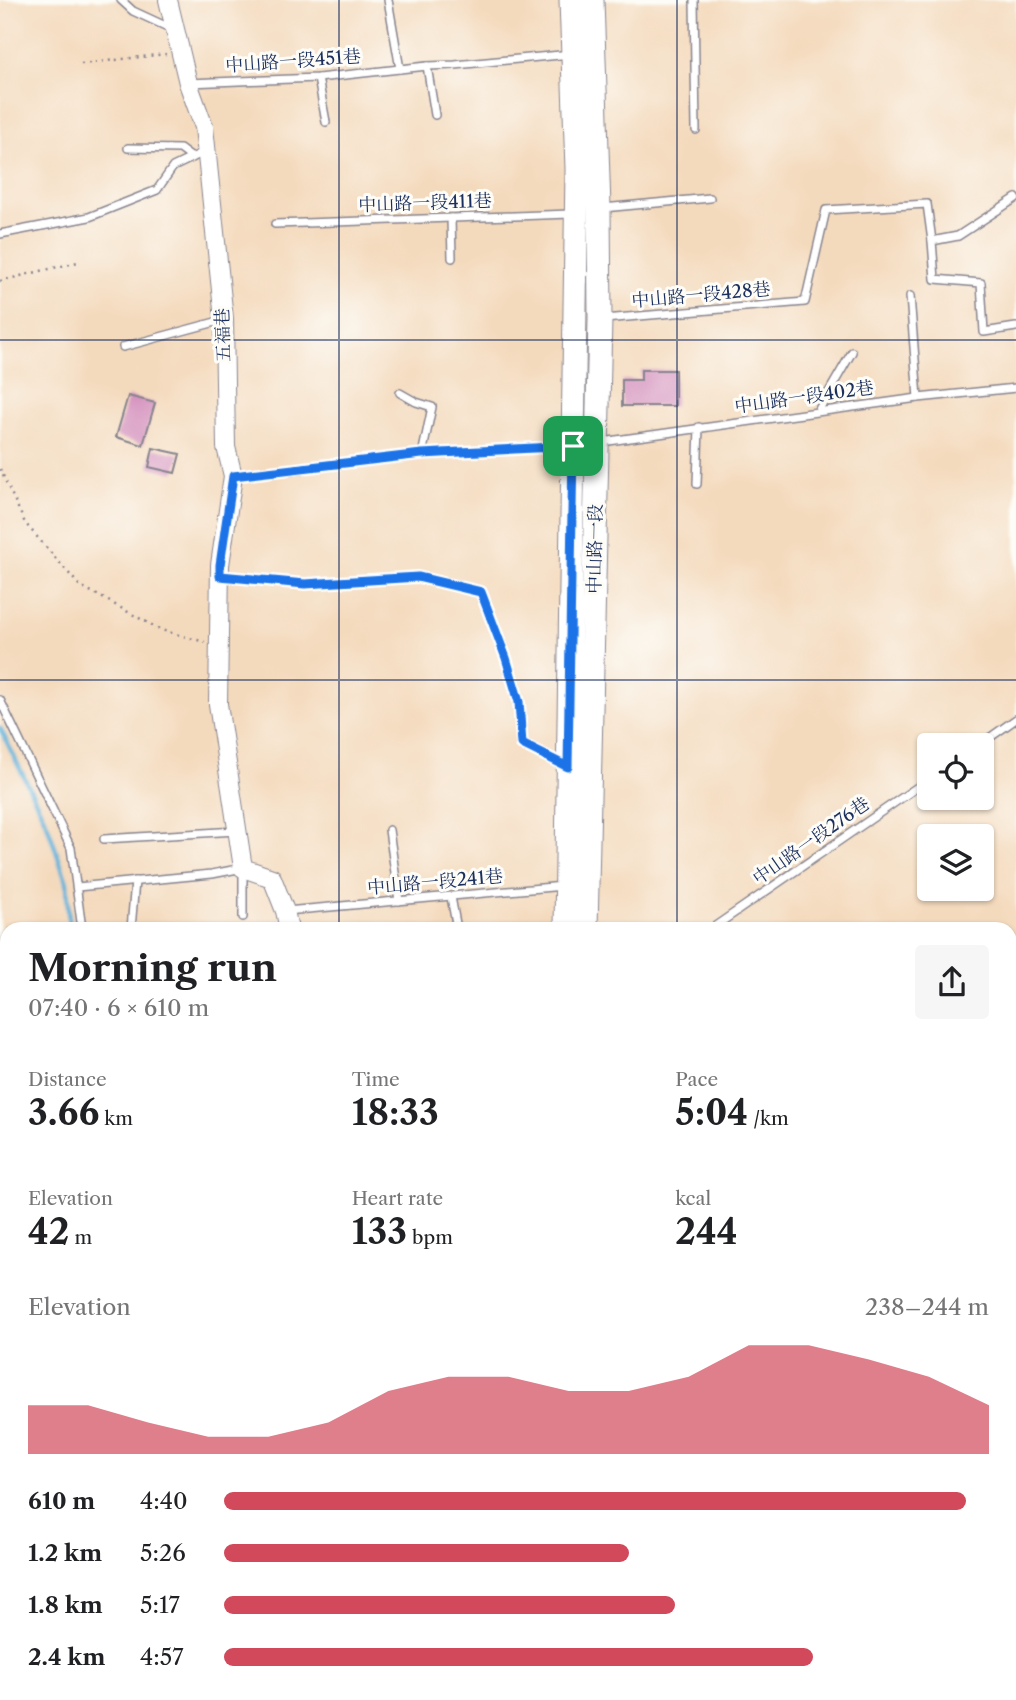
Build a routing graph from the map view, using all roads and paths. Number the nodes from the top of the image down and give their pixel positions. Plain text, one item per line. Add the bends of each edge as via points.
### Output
1 (121, 0) edge
2 (167, 0) edge
3 (388, 0) edge
4 (571, 0) edge
5 (592, 0) edge
6 (694, 0) edge
7 (174, 29) junction
8 (584, 51) junction
9 (179, 52) junction
10 (81, 64) dead end
11 (427, 66) junction
12 (400, 69) junction
13 (318, 78) junction
14 (188, 83) junction
15 (435, 115) dead end
16 (326, 122) dead end
17 (696, 130) dead end
18 (128, 148) dead end
19 (200, 154) junction
20 (710, 198) dead end
21 (1016, 198) edge
22 (599, 208) junction
23 (576, 214) junction
24 (451, 218) junction
25 (275, 223) dead end
26 (0, 234) edge
27 (932, 241) junction
28 (452, 258) dead end
29 (78, 262) dead end
30 (0, 281) edge
31 (910, 296) dead end
32 (224, 319) junction
33 (600, 319) junction
34 (1016, 327) edge
35 (123, 347) dead end
36 (852, 352) dead end
37 (1016, 388) edge
38 (400, 393) dead end
39 (918, 398) junction
40 (818, 411) junction
41 (699, 427) junction
42 (597, 442) junction
43 (573, 446) junction
44 (422, 454) junction
45 (0, 469) edge
46 (233, 476) junction
47 (697, 484) dead end
48 (220, 576) junction
49 (219, 645) junction
50 (0, 700) edge
51 (1016, 719) edge
52 (994, 735) edge
53 (568, 767) junction
54 (917, 787) edge
55 (389, 830) dead end
56 (239, 831) junction
57 (104, 839) dead end
58 (243, 868) junction
59 (135, 881) junction
60 (577, 885) junction
61 (77, 887) junction
62 (451, 897) junction
63 (399, 901) junction
64 (243, 917) dead end
65 (287, 920) edge
66 (81, 922) edge
67 (132, 922) edge
68 (456, 922) edge
69 (568, 922) edge
70 (585, 922) edge
71 (721, 922) edge

1 - 7 lane via 133,11
2 - 7 street, 五福巷
3 - 12 lane
4 - 8 main road, 中山路一段
5 - 8 main road, 中山路一段
6 - 17 lane
7 - 9 street, 五福巷
8 - 11 lane, 中山路一段451巷
8 - 22 main road, 中山路一段
8 - 23 main road, 中山路一段
9 - 10 path
9 - 14 street, 五福巷
11 - 12 lane, 中山路一段451巷
11 - 15 lane
12 - 13 lane, 中山路一段451巷
13 - 14 lane, 中山路一段451巷
13 - 16 lane
14 - 19 street, 五福巷 via 204,127
18 - 19 lane
19 - 26 lane via 173,167 157,190 89,218
19 - 32 street, 五福巷
20 - 22 lane
21 - 27 lane via 958,236
22 - 33 main road, 中山路一段
23 - 24 lane, 中山路一段411巷
23 - 43 main road, 中山路一段
24 - 25 lane, 中山路一段411巷
24 - 28 lane
27 - 33 lane, 中山路一段428巷 via 927,204 826,210 805,302
27 - 34 lane via 935,279 981,283 984,332
29 - 30 path
31 - 39 lane
32 - 35 lane
32 - 46 street, 五福巷 via 226,447
33 - 42 main road, 中山路一段
36 - 40 lane
37 - 39 lane, 中山路一段402巷
38 - 44 lane via 432,407
39 - 40 lane, 中山路一段402巷
40 - 41 lane, 中山路一段402巷
41 - 42 lane, 中山路一段402巷
41 - 47 lane
42 - 43 lane, 中山路一段402巷
42 - 60 main road, 中山路一段
43 - 44 lane, 中山路一段402巷
43 - 53 main road, 中山路一段
44 - 46 lane, 中山路一段402巷
45 - 49 path via 25,523 79,585 162,630
46 - 48 street, 五福巷
48 - 49 street, 五福巷
48 - 53 lane via 305,584 418,577 481,592 519,702 522,744
49 - 56 street, 五福巷 via 218,704
50 - 61 lane via 71,848
51 - 52 lane
53 - 60 main road, 中山路一段
54 - 71 lane, 中山路一段276巷
55 - 63 lane
56 - 57 lane
56 - 58 street, 五福巷
58 - 59 lane
58 - 64 lane
58 - 65 street via 272,878
59 - 61 lane
59 - 67 lane
60 - 62 lane, 中山路一段241巷
60 - 69 main road, 中山路一段
60 - 70 main road, 中山路一段
61 - 66 lane
62 - 63 lane, 中山路一段241巷
62 - 68 lane
63 - 65 lane, 中山路一段241巷

